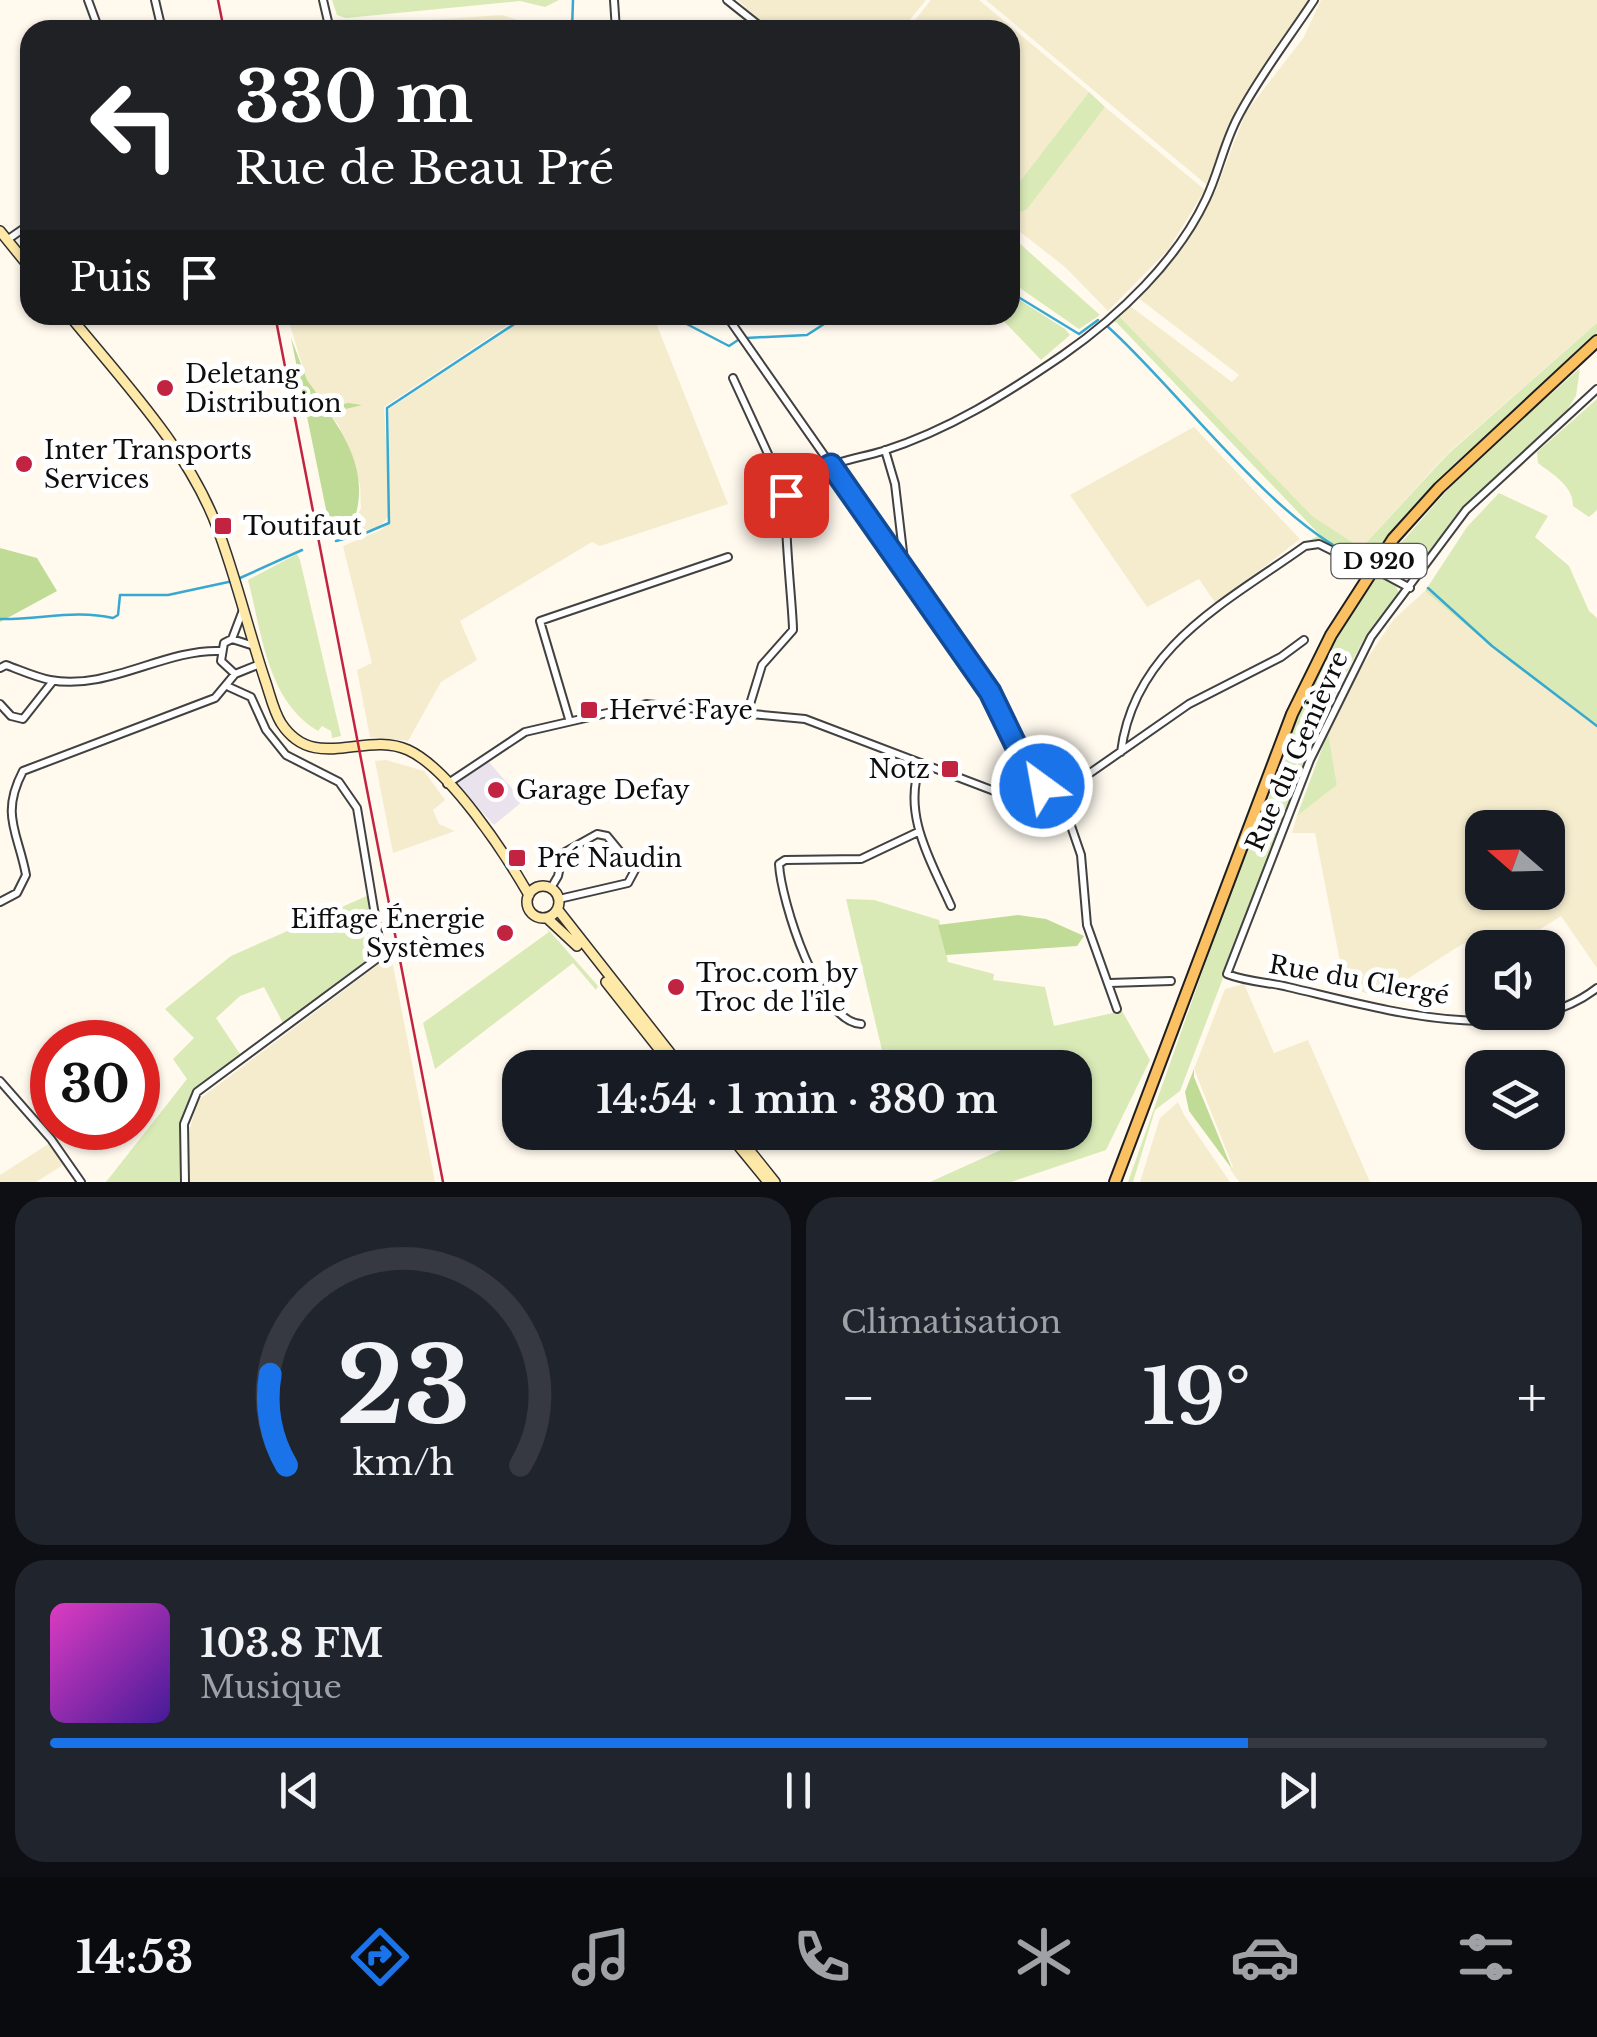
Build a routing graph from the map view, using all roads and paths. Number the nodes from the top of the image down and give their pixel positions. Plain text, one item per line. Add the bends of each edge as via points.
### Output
1 (727, 0) edge
2 (1314, 0) edge
3 (752, 20) edge
4 (0, 231) edge
5 (20, 231) edge
6 (7, 240) junction
7 (20, 256) edge
8 (77, 325) edge
9 (734, 325) edge
10 (1597, 342) edge
11 (733, 378) dead end
12 (1597, 389) edge
13 (885, 450) junction
14 (831, 465) junction
15 (786, 495) junction
16 (728, 556) dead end
17 (1360, 564) dead end
18 (905, 570) junction
19 (1382, 573) dead end
20 (1410, 588) junction
21 (244, 608) junction
22 (232, 639) junction
23 (1304, 640) dead end
24 (255, 647) junction
25 (220, 651) junction
26 (260, 664) junction
27 (0, 668) edge
28 (235, 674) junction
29 (52, 681) junction
30 (229, 687) junction
31 (0, 704) edge
32 (747, 714) junction
33 (569, 719) junction
34 (1120, 752) junction
35 (922, 763) junction
36 (446, 784) junction
37 (1040, 786) junction
38 (1048, 794) junction
39 (1060, 794) junction
40 (1034, 796) junction
41 (918, 832) junction
42 (506, 859) junction
43 (545, 887) junction
44 (528, 896) junction
45 (0, 902) edge
46 (558, 904) junction
47 (951, 906) dead end
48 (547, 918) junction
49 (1227, 974) joint
50 (1171, 982) dead end
51 (1110, 983) junction
52 (1597, 988) edge
53 (1117, 1009) dead end
54 (861, 1024) dead end
55 (660, 1050) edge
56 (668, 1050) edge
57 (0, 1081) edge
58 (746, 1150) edge
59 (81, 1182) edge
60 (185, 1182) edge
61 (772, 1182) edge
62 (1118, 1182) edge

1 - 3 street
2 - 13 street via 1241,111 1208,196 1180,245 1098,328 956,423
4 - 6 main road
5 - 6 street
6 - 7 main road
8 - 21 main road via 187,470 216,524
9 - 14 street
10 - 62 main road, D 920 via 1438,488 1394,539 1331,635 1292,714
11 - 15 street
12 - 20 street, Rue du Genièvre via 1466,510
13 - 14 street
13 - 18 street
14 - 15 street
14 - 18 street
15 - 32 street via 794,630 762,665
16 - 33 street via 540,621
17 - 34 street via 1319,544 1305,546 1171,642 1140,690
18 - 37 street via 990,692
19 - 20 street
20 - 49 street, Rue du Genièvre via 1371,637 1336,699
21 - 22 street
21 - 24 main road
22 - 24 street
22 - 25 street
23 - 34 street via 1189,704
24 - 26 main road
25 - 28 street via 224,668
25 - 29 street via 111,676
26 - 28 street
26 - 36 main road via 282,725 298,740 334,752 398,746
27 - 29 street
28 - 30 street
29 - 31 street via 23,719
30 - 45 street via 23,772 4,811 26,874 17,893
30 - 60 street via 251,697 286,755 339,782 358,808 381,951 197,1092 184,1124
32 - 33 street via 646,704
32 - 35 street via 805,720
33 - 36 street via 525,732
34 - 39 street
35 - 40 street via 1010,797
35 - 41 street via 914,799
36 - 42 main road
37 - 38 street
37 - 40 street
38 - 39 street
38 - 40 street via 1040,802
39 - 51 street via 1081,856 1086,925
41 - 47 street
41 - 54 street via 861,860 782,861 782,893 829,1003 846,1021
42 - 43 main road
42 - 44 main road
43 - 44 main road
43 - 46 main road
43 - 46 street via 558,876 562,853 598,834 608,836 636,870 628,884
44 - 48 main road via 529,910
46 - 48 main road
46 - 56 main road
48 - 55 main road via 571,938
49 - 52 street, Rue du Clergé via 1376,1008 1507,1020 1557,1013
50 - 51 street
51 - 53 street
57 - 59 street
58 - 61 main road

